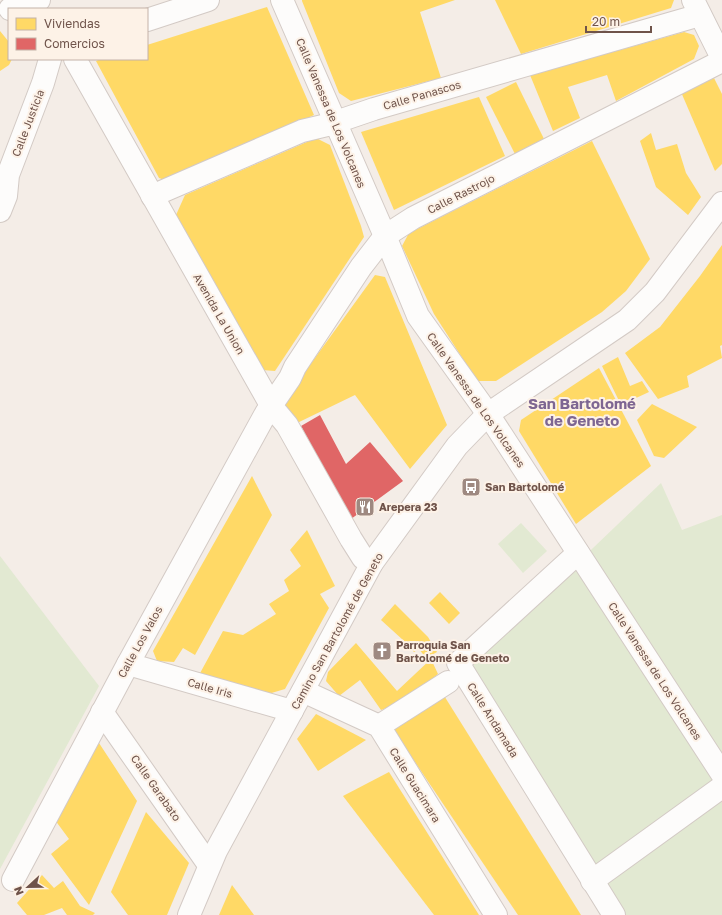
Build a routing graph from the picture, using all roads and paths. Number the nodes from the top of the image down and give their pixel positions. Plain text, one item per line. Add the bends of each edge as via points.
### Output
1 (208, 0) edge
2 (282, 0) edge
3 (44, 4) edge
4 (697, 7) edge
5 (11, 8) edge
6 (148, 20) edge
7 (50, 60) edge
8 (722, 60) edge
9 (79, 65) edge
10 (43, 83) junction
11 (335, 122) junction
12 (4, 179) edge
13 (152, 196) junction
14 (722, 203) edge
15 (0, 211) edge
16 (385, 236) junction
17 (272, 407) junction
18 (488, 414) junction
19 (578, 553) junction
20 (372, 563) junction
21 (128, 664) junction
22 (448, 682) dead end
23 (302, 691) junction
24 (292, 711) junction
25 (102, 712) junction
26 (379, 726) junction
27 (722, 774) edge
28 (722, 787) edge
29 (209, 865) junction
30 (13, 880) dead end
31 (592, 881) junction
32 (188, 915) edge
33 (496, 915) edge
34 (614, 915) edge

1 - 6 street
2 - 11 street, Calle Vanessa de Los Volcanes
3 - 5 street
4 - 8 street
4 - 11 street, Calle Panascos
7 - 10 street, Calle Justicia
8 - 16 street, Calle Rastrojo via 413,218
9 - 10 street via 72,69 57,71
9 - 13 street, Avenida La Union
10 - 12 street, Calle Justicia
11 - 13 street, Calle Panascos via 302,131
11 - 16 street, Calle Vanessa de Los Volcanes
12 - 15 street, Calle Justicia via 6,196
13 - 17 street, Avenida La Union
14 - 18 street, Camino San Bartolomé de Geneto via 654,292 627,320
16 - 17 street, Calle Rastrojo via 304,354
16 - 18 street, Calle Vanessa de Los Volcanes via 418,316
17 - 20 street, Avenida La Union via 287,425 351,540 363,558
17 - 21 street, Calle Los Valos via 266,413
18 - 19 street, Calle Vanessa de Los Volcanes
18 - 20 street, Camino San Bartolomé de Geneto via 457,446
19 - 27 street, Calle Vanessa de Los Volcanes
19 - 31 street, Calle Andamada via 458,663
20 - 23 street, Camino San Bartolomé de Geneto
21 - 24 street, Calle Iris
21 - 25 street, Calle Los Valos
22 - 26 street
23 - 24 street, Camino San Bartolomé de Geneto
23 - 26 street
24 - 29 street, Camino San Bartolomé de Geneto
25 - 29 street, Calle Garabato
25 - 30 street, Calle Los Valos
26 - 33 street, Calle Guacimara
28 - 31 street
29 - 32 street, Camino San Bartolomé de Geneto
31 - 34 street, Calle Andamada

